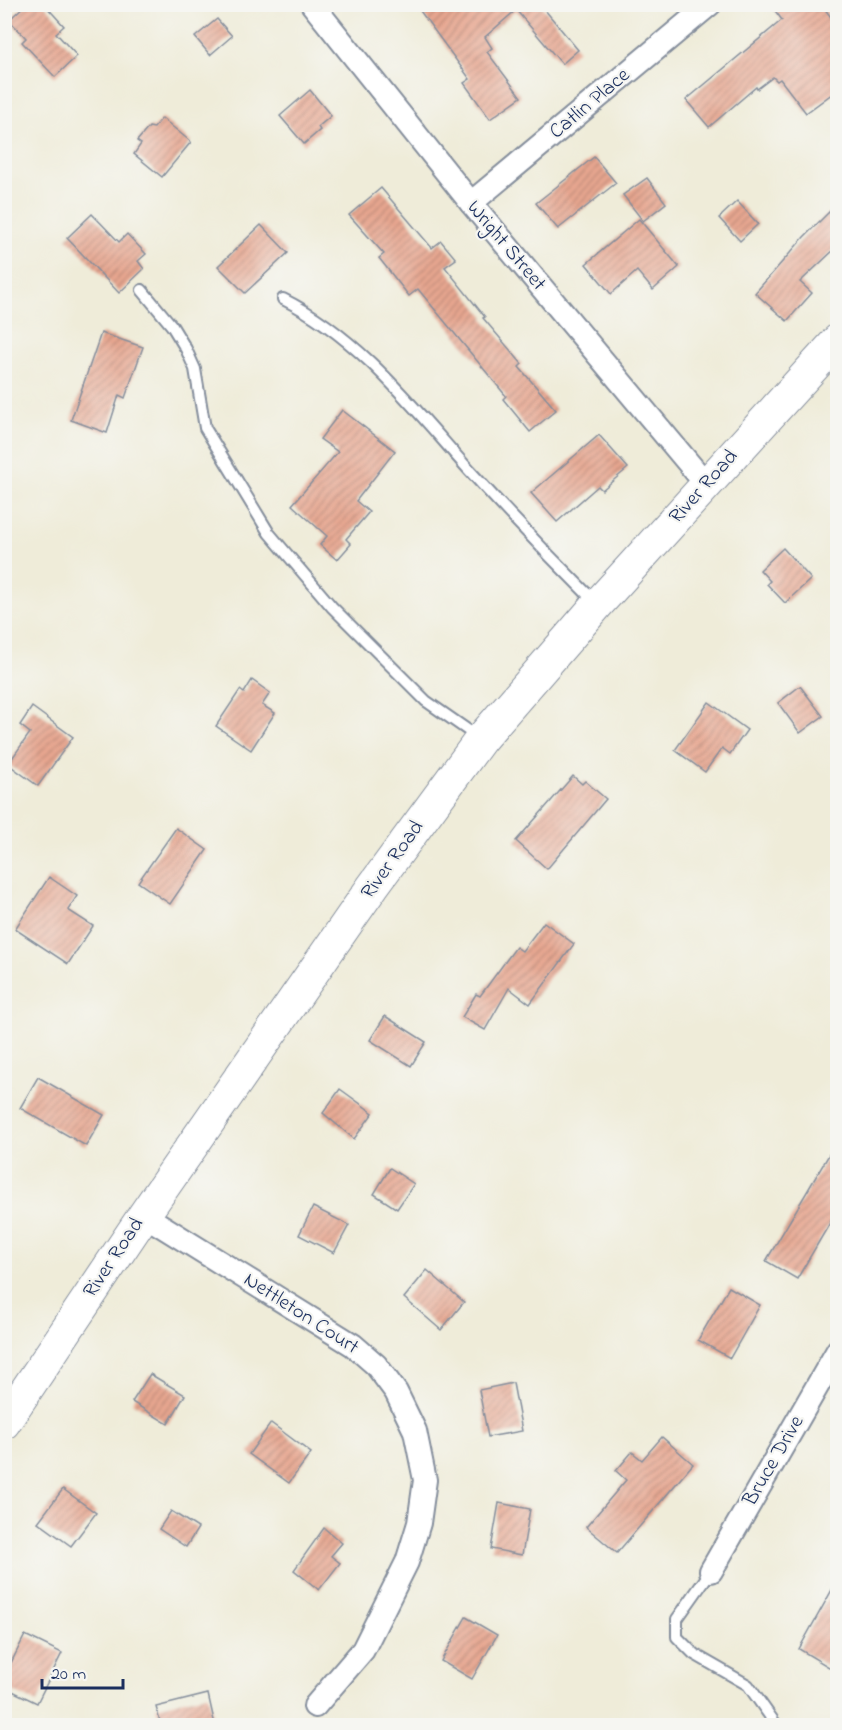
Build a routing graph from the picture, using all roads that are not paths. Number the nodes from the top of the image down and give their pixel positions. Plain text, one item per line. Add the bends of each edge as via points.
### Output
1 (312, 4) edge
2 (710, 4) edge
3 (471, 203) junction
4 (142, 290) dead end
5 (283, 299) dead end
6 (837, 340) edge
7 (706, 484) junction
8 (597, 605) junction
9 (481, 740) junction
10 (144, 1215) junction
11 (837, 1350) edge
12 (4, 1423) edge
13 (711, 1571) joint
14 (315, 1706) dead end
15 (777, 1725) edge

1 - 3 street, Wright Street
2 - 3 street, Catlin Place
3 - 7 street, Wright Street
4 - 9 lane via 186,349 195,369 205,428 269,533 332,607 426,701
5 - 8 lane via 311,313 361,352
6 - 7 main road, River Road
7 - 8 main road, River Road
8 - 9 main road, River Road
9 - 10 main road, River Road via 373,886
10 - 12 main road, River Road
10 - 14 street, Nettleton Court via 353,1345 376,1365 396,1392 415,1431 425,1480 419,1523 407,1562 363,1650
11 - 13 street, Bruce Drive
13 - 15 lane via 677,1619 677,1637 694,1654 748,1685

